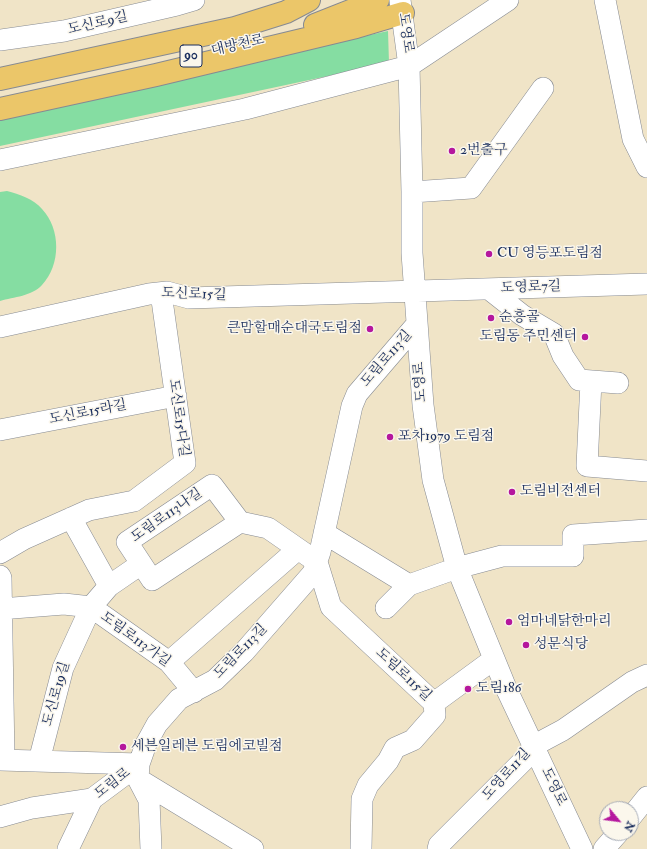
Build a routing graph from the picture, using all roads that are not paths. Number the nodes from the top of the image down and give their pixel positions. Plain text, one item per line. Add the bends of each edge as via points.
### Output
1 (194, 0) edge
2 (296, 0) edge
3 (309, 0) edge
4 (378, 0) edge
5 (508, 0) edge
6 (604, 0) edge
7 (401, 6) edge
8 (0, 40) edge
9 (409, 66) junction
10 (0, 68) edge
11 (0, 79) edge
12 (542, 88) dead end
13 (0, 97) edge
14 (0, 110) edge
15 (0, 160) edge
16 (647, 167) edge
17 (412, 192) junction
18 (647, 284) edge
19 (489, 289) junction
20 (415, 291) junction
21 (161, 293) junction
22 (417, 324) junction
23 (0, 327) edge
24 (591, 381) junction
25 (618, 383) dead end
26 (176, 396) junction
27 (0, 430) edge
28 (647, 471) edge
29 (71, 518) junction
30 (240, 522) junction
31 (647, 530) edge
32 (324, 533) junction
33 (298, 549) junction
34 (0, 553) edge
35 (317, 562) junction
36 (141, 564) junction
37 (457, 568) junction
38 (0, 576) edge
39 (409, 585) junction
40 (109, 586) junction
41 (91, 607) junction
42 (386, 608) dead end
43 (1, 609) edge
44 (494, 659) junction
45 (169, 662) junction
46 (1, 672) edge
47 (647, 676) edge
48 (194, 692) junction
49 (434, 703) junction
50 (533, 746) junction
51 (2, 760) edge
52 (39, 761) junction
53 (139, 771) junction
54 (647, 797) edge
55 (92, 799) junction
56 (639, 807) edge
57 (0, 817) edge
58 (611, 841) edge
59 (68, 849) edge
60 (151, 849) edge
61 (253, 849) edge
62 (361, 849) edge
63 (438, 849) edge
64 (582, 849) edge
65 (604, 849) edge

1 - 8 street, 도신로9길 via 64,31
2 - 10 main road via 144,39
3 - 11 main road, 대방천로 / 90 via 286,12 235,28
4 - 13 main road, 대방천로 / 90 via 320,24 255,43
5 - 9 street
6 - 16 street via 633,139
7 - 9 street, 도영로
7 - 14 main road via 348,29
9 - 15 street, 도영로 via 245,109
9 - 17 street, 도영로
12 - 17 street via 471,188
17 - 20 street, 도영로
18 - 19 street, 도영로7길
19 - 20 street, 도영로7길
19 - 24 street via 522,315 554,334 563,356 579,380
20 - 21 street, 도신로15길 via 189,298 167,292
20 - 22 street, 도영로
21 - 23 street, 도신로15길
21 - 26 street, 도신로15다길
22 - 32 street, 도림로113길 via 357,394 352,406
22 - 37 street, 도영로 via 423,405 433,480
24 - 25 street
24 - 28 street via 587,466
26 - 27 street, 도신로15라길
26 - 29 street, 도신로15다길 via 185,463 134,501 89,510
29 - 34 street, 도신로15다길
29 - 40 street
30 - 33 street via 268,528
30 - 36 street, 도림로113나길 via 152,580
30 - 36 street, 도림로113나길 via 212,485 127,542
31 - 37 street via 573,535 573,556 502,556
32 - 35 street, 도림로113길
32 - 39 street
33 - 35 street
33 - 45 street
35 - 48 street, 도림로113길 via 313,573 244,652 215,680
35 - 49 street, 도림로115길 via 331,607
36 - 40 street, 도림로113가길
37 - 39 street
37 - 44 street, 도영로
38 - 43 street
39 - 42 street
40 - 41 street, 도림로113가길
41 - 43 street, 도림로113가길 via 64,604
41 - 45 street, 도림로113가길
41 - 52 street, 도신로19길 via 63,668
43 - 46 street
44 - 49 street
44 - 50 street, 도영로
45 - 48 street, 도림로113가길
46 - 51 street
47 - 50 street, 도영로11길 via 632,682 563,730
48 - 53 street, 도림로113길 via 179,699 157,724 146,744
49 - 62 street, 도림로115길 via 435,716 413,740 395,748 388,761 368,785 362,799
50 - 63 street, 도영로11길 via 526,758
50 - 64 street, 도영로
51 - 52 street
52 - 53 street
53 - 55 street, 도림로
53 - 60 street via 149,800
53 - 61 street
54 - 56 street
55 - 57 street via 32,808
55 - 59 street, 도림로
58 - 65 street

